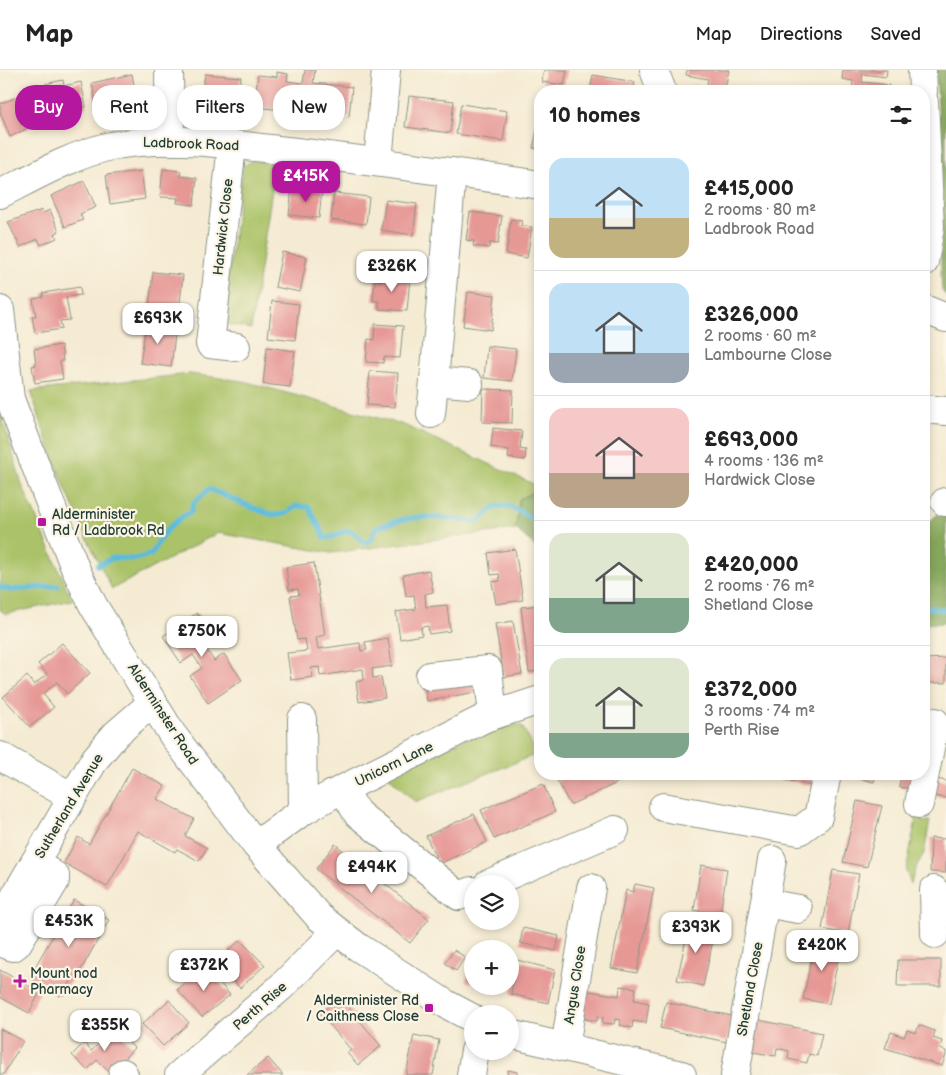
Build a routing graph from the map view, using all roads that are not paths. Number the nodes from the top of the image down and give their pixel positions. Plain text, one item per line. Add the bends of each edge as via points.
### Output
1 (169, 70) edge
2 (386, 70) edge
3 (654, 70) edge
4 (922, 70) edge
5 (660, 85) edge
6 (923, 85) edge
7 (170, 141) junction
8 (232, 145) junction
9 (930, 149) edge
10 (378, 162) junction
11 (452, 172) junction
12 (534, 184) edge
13 (0, 194) edge
14 (937, 203) edge
15 (930, 227) edge
16 (0, 310) edge
17 (930, 311) edge
18 (946, 318) edge
19 (236, 347) dead end
20 (434, 381) junction
21 (469, 384) dead end
22 (930, 410) edge
23 (946, 411) edge
24 (431, 414) dead end
25 (430, 676) dead end
26 (154, 702) junction
27 (534, 702) edge
28 (493, 715) junction
29 (302, 720) dead end
30 (935, 722) edge
31 (930, 748) edge
32 (0, 756) edge
33 (826, 780) edge
34 (924, 780) edge
35 (343, 789) junction
36 (72, 797) junction
37 (919, 804) dead end
38 (663, 808) dead end
39 (303, 811) junction
40 (615, 830) dead end
41 (256, 845) junction
42 (772, 860) dead end
43 (35, 862) junction
44 (509, 875) edge
45 (591, 888) dead end
46 (464, 894) edge
47 (765, 903) junction
48 (798, 909) dead end
49 (0, 922) edge
50 (336, 932) junction
51 (0, 942) edge
52 (464, 1014) edge
53 (519, 1036) edge
54 (565, 1047) junction
55 (474, 1060) edge
56 (669, 1074) edge
57 (179, 1075) edge
58 (471, 1075) edge
59 (735, 1075) edge

1 - 7 street
2 - 10 street
3 - 5 street
4 - 6 street
7 - 8 street, Ladbrook Road
7 - 13 street, Ladbrook Road via 110,146 72,158
8 - 10 street, Ladbrook Road
8 - 19 street, Hardwick Close via 210,344
9 - 14 street
10 - 11 street, Ladbrook Road
11 - 12 street, Ladbrook Road
11 - 20 street
14 - 15 street
16 - 26 street, Alderminster Road via 10,399 75,568 93,605
17 - 18 street
20 - 21 street
20 - 24 street
22 - 23 street
25 - 28 street via 488,670
26 - 36 street, Sutherland Avenue via 116,734 95,759
26 - 41 street, Alderminster Road via 172,734
27 - 28 street, Unicorn Lane
28 - 35 street, Unicorn Lane
29 - 39 street
30 - 31 street
32 - 36 street
33 - 38 street via 818,817 799,831
34 - 37 street
35 - 39 street, Unicorn Lane
35 - 46 street via 357,814 459,896
36 - 43 street, Sutherland Avenue
39 - 41 street, Unicorn Lane
40 - 44 street
41 - 50 street, Alderminster Road via 298,895
42 - 47 street, Shetland Close
43 - 49 street, Sutherland Avenue
43 - 51 street via 52,873 55,881 17,944
45 - 54 street, Angus Close via 577,923
47 - 48 street
47 - 59 street, Shetland Close
50 - 52 street, Alderminster Road
50 - 57 street, Perth Rise via 280,988
53 - 54 street
54 - 56 street
55 - 58 street

